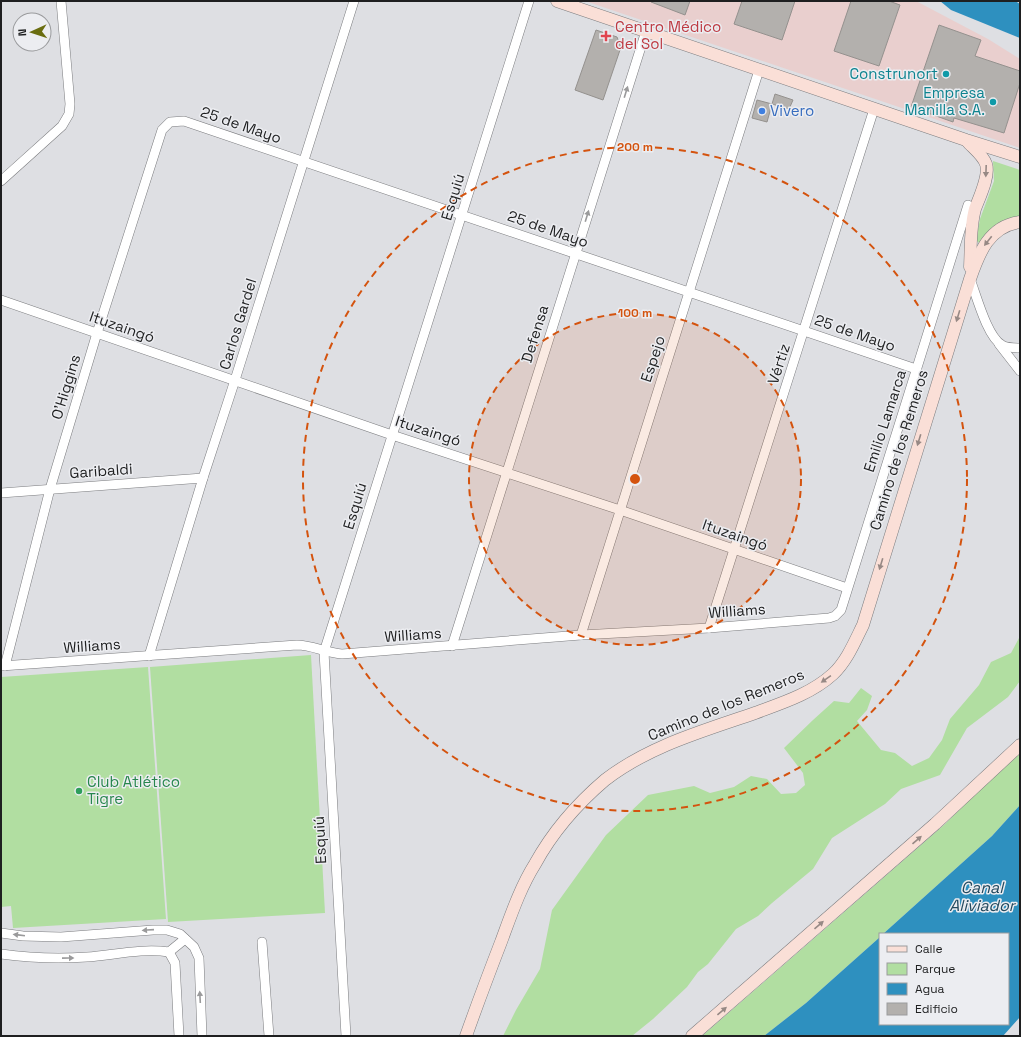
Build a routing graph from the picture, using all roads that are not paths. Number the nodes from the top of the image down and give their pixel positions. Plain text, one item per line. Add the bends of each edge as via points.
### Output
1 (62, 1) edge
2 (354, 1) edge
3 (529, 1) edge
4 (557, 1) edge
5 (646, 31) junction
6 (759, 70) junction
7 (874, 109) junction
8 (170, 122) joint
9 (966, 140) junction
10 (1020, 157) edge
11 (303, 161) junction
12 (1, 181) edge
13 (968, 205) dead end
14 (462, 214) junction
15 (1020, 222) edge
16 (576, 253) junction
17 (970, 279) junction
18 (689, 292) junction
19 (1, 300) edge
20 (804, 331) junction
21 (97, 333) junction
22 (997, 341) junction
23 (1020, 348) edge
24 (916, 369) junction
25 (1020, 371) edge
26 (236, 380) junction
27 (392, 435) junction
28 (507, 472) junction
29 (203, 478) junction
30 (50, 489) junction
31 (1, 493) edge
32 (620, 510) junction
33 (734, 549) junction
34 (847, 588) junction
35 (829, 618) joint
36 (709, 628) junction
37 (581, 635) junction
38 (452, 646) junction
39 (324, 652) junction
40 (149, 656) junction
41 (3, 666) edge
42 (1020, 745) edge
43 (1, 933) edge
44 (185, 939) junction
45 (262, 942) dead end
46 (169, 952) junction
47 (1, 954) edge
48 (179, 1036) edge
49 (202, 1036) edge
50 (269, 1036) edge
51 (346, 1036) edge
52 (466, 1036) edge
53 (692, 1036) edge

1 - 12 street via 70,94 69,114 62,126
2 - 11 street, Carlos Gardel
3 - 14 street, Esquiú
4 - 5 main road
5 - 6 main road
16 -> 5 street, Defensa
6 - 7 main road
6 - 18 street, Espejo
7 - 9 main road
7 - 20 street, Vértiz
8 - 11 street, 25 de Mayo via 184,121
8 - 21 street, O'Higgins via 162,130
9 - 10 main road
9 -> 17 main road, Camino de los Remeros via 986,165 986,177 972,227
11 - 14 street, 25 de Mayo
11 - 26 street, Carlos Gardel
13 - 24 street, Emilio Lamarca
14 - 16 street, 25 de Mayo
14 - 27 street, Esquiú
15 -> 17 main road, Camino de los Remeros via 995,232 986,242
16 - 18 street, 25 de Mayo
16 - 28 street, Defensa
17 - 22 street via 989,329
17 -> 52 main road, Camino de los Remeros via 863,624 850,652 834,674 809,691 651,752 610,777 588,796 552,837 535,863 518,897
18 - 20 street, 25 de Mayo
18 - 32 street, Espejo
19 - 21 street, Ituzaingó
20 - 24 street, 25 de Mayo
20 - 33 street, Vértiz
21 - 26 street, Ituzaingó
21 - 30 street, O'Higgins
22 - 23 street via 1002,346
22 - 25 street
24 - 34 street, Emilio Lamarca
26 - 27 street, Ituzaingó
26 - 29 street, Carlos Gardel
27 - 28 street, Ituzaingó
27 - 39 street, Esquiú
28 - 32 street, Ituzaingó
28 - 38 street, Defensa
29 - 30 street, Garibaldi
29 - 40 street, Carlos Gardel
30 - 31 street, Garibaldi
30 - 41 street, O'Higgins
32 - 33 street, Ituzaingó
32 - 37 street, Espejo
33 - 34 street, Ituzaingó
33 - 36 street, Vértiz
34 - 35 street, Emilio Lamarca via 841,610
35 - 36 street, Williams
36 - 37 street, Williams
37 - 38 street, Williams
38 - 39 street, Williams via 342,654
39 - 40 street, Williams via 308,645 297,645
39 - 51 street, Esquiú
40 - 41 street, Williams
53 -> 42 main road via 936,824
44 -> 43 street via 180,934 167,930 61,937
44 - 46 street
49 -> 44 street via 198,958 192,945
45 - 50 street
47 -> 46 street via 40,958 86,957 156,950
46 - 48 street via 175,963

